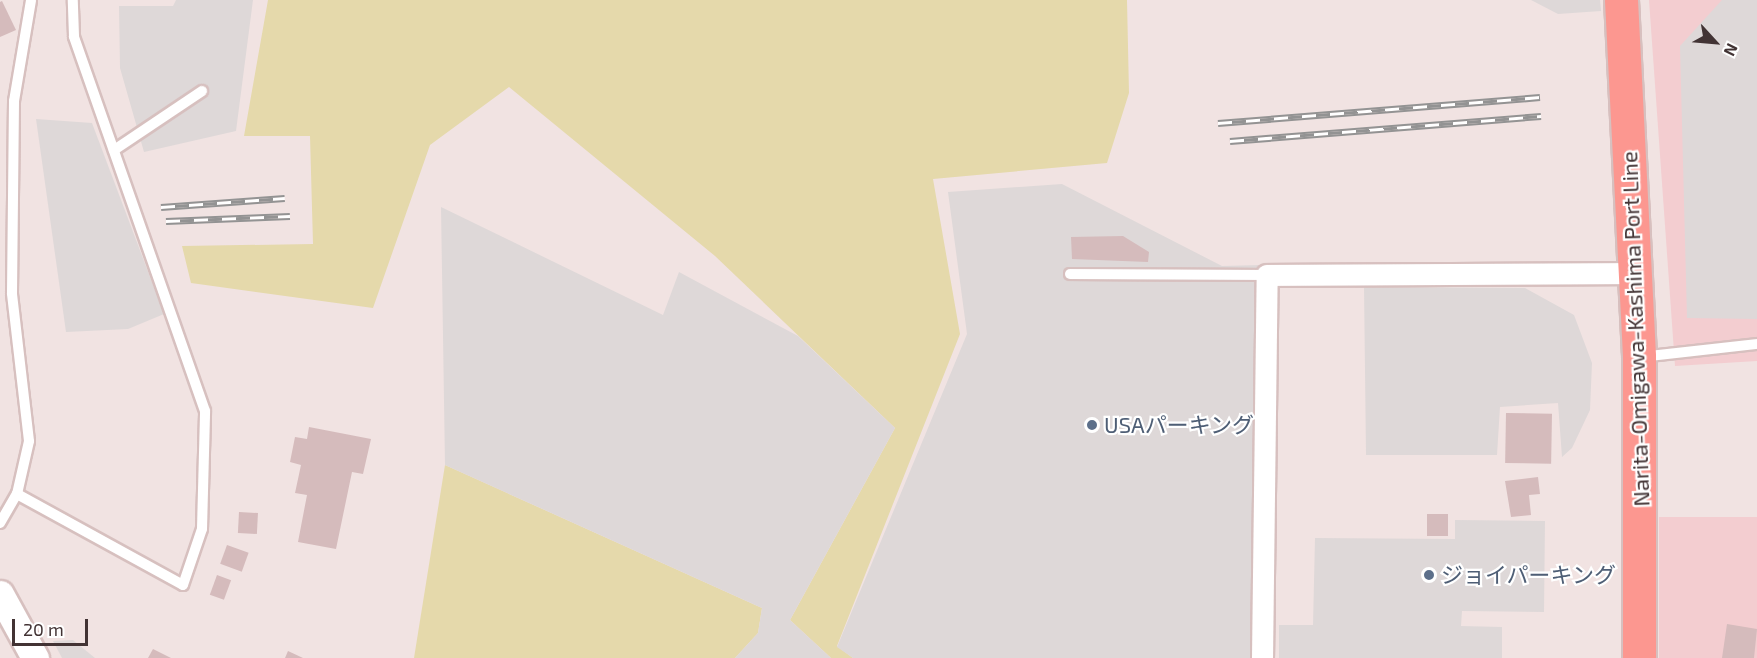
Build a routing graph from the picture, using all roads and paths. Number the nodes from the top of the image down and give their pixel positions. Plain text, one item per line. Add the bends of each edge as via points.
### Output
1 (31, 0) edge
2 (73, 0) edge
3 (1621, 0) edge
4 (202, 91) dead end
5 (114, 150) junction
6 (1636, 273) junction
7 (1070, 274) dead end
8 (1267, 275) junction
9 (1757, 344) edge
10 (1639, 357) junction
11 (17, 494) junction
12 (0, 524) edge
13 (0, 594) edge
14 (35, 658) edge
15 (1262, 658) edge
16 (1639, 658) edge

1 - 11 lane via 14,101 12,293 28,441
2 - 5 lane via 74,36
3 - 6 main road, Narita-Omigawa-Kashima Port Line
4 - 5 lane
5 - 11 lane via 205,411 202,529 183,585
6 - 8 street
6 - 10 main road, Narita-Omigawa-Kashima Port Line
7 - 8 lane
8 - 15 street
9 - 10 lane
10 - 16 main road, Narita-Omigawa-Kashima Port Line
11 - 12 lane
13 - 14 street

